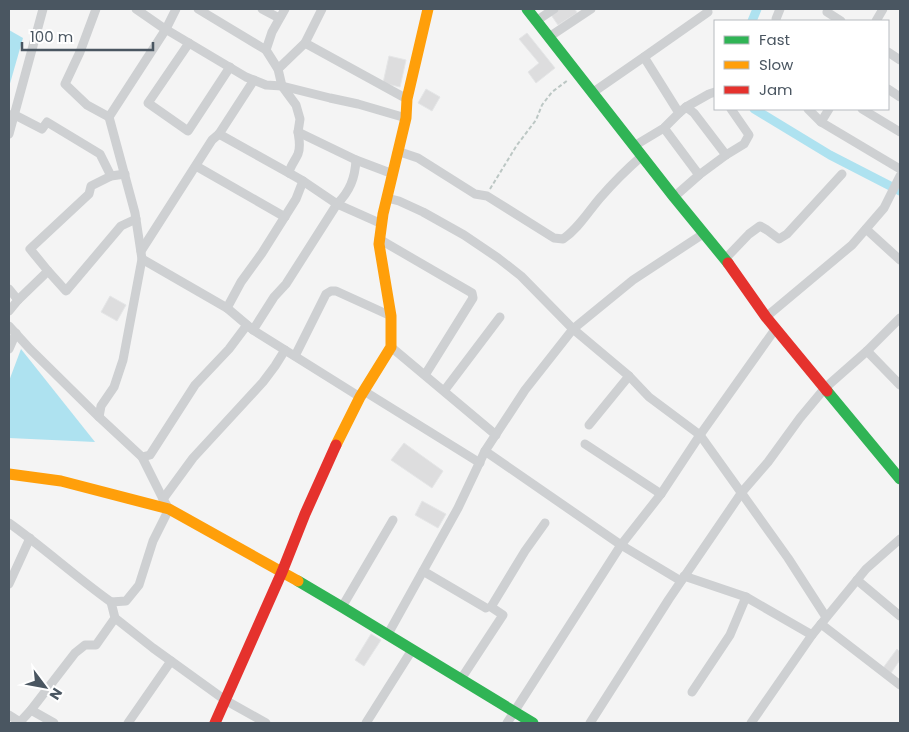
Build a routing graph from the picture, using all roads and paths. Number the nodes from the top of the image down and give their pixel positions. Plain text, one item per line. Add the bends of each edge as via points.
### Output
1 (43, 9) edge
2 (96, 9) edge
3 (136, 9) edge
4 (176, 9) edge
5 (198, 9) edge
6 (262, 9) edge
7 (285, 9) edge
8 (322, 9) edge
9 (428, 9) edge
10 (527, 9) edge
11 (554, 9) edge
12 (591, 9) edge
13 (883, 9) edge
14 (709, 10) edge
15 (825, 10) edge
16 (279, 18) junction
17 (840, 20) edge
18 (877, 20) edge
19 (536, 21) junction
20 (166, 29) junction
21 (548, 37) junction
22 (189, 43) junction
23 (304, 43) junction
24 (266, 50) junction
25 (889, 53) edge
26 (644, 58) junction
27 (900, 60) edge
28 (230, 67) junction
29 (278, 69) junction
30 (577, 73) junction
31 (254, 80) junction
32 (282, 86) junction
33 (889, 90) edge
34 (714, 92) edge
35 (592, 93) junction
36 (900, 97) edge
37 (407, 99) junction
38 (683, 110) junction
39 (732, 110) edge
40 (809, 110) edge
41 (828, 110) edge
42 (864, 110) edge
43 (13, 114) junction
44 (109, 117) junction
45 (406, 118) junction
46 (821, 122) junction
47 (664, 128) junction
48 (298, 132) junction
49 (900, 132) edge
50 (9, 134) edge
51 (219, 134) junction
52 (634, 146) junction
53 (397, 153) junction
54 (726, 155) junction
55 (642, 156) junction
56 (356, 160) junction
57 (196, 166) junction
58 (900, 170) edge
59 (289, 173) junction
60 (125, 174) junction
61 (393, 174) junction
62 (842, 174) dead end
63 (699, 175) junction
64 (111, 176) junction
65 (900, 176) edge
66 (303, 181) junction
67 (488, 196) junction
68 (674, 197) junction
69 (387, 198) junction
70 (337, 204) junction
71 (285, 218) junction
72 (136, 219) junction
73 (382, 224) junction
74 (866, 229) junction
75 (703, 234) junction
76 (379, 239) junction
77 (142, 255) junction
78 (724, 259) junction
79 (900, 260) edge
80 (48, 271) junction
81 (9, 289) edge
82 (18, 300) junction
83 (227, 308) junction
84 (9, 311) edge
85 (391, 316) junction
86 (500, 317) dead end
87 (766, 317) junction
88 (900, 318) edge
89 (9, 326) edge
90 (250, 327) junction
91 (776, 328) junction
92 (573, 329) junction
93 (16, 333) junction
94 (391, 347) junction
95 (9, 349) edge
96 (285, 350) junction
97 (866, 351) junction
98 (295, 356) junction
99 (424, 375) junction
100 (628, 376) junction
101 (900, 385) edge
102 (825, 388) junction
103 (444, 391) junction
104 (362, 394) junction
105 (99, 417) junction
106 (589, 426) dead end
107 (496, 435) junction
108 (700, 435) junction
109 (585, 444) dead end
110 (485, 451) junction
111 (142, 456) junction
112 (480, 463) junction
113 (9, 474) edge
114 (900, 479) edge
115 (742, 492) junction
116 (661, 494) junction
117 (166, 504) junction
118 (393, 520) dead end
119 (9, 523) edge
120 (544, 523) dead end
121 (30, 538) junction
122 (900, 539) edge
123 (621, 545) junction
124 (423, 571) junction
125 (282, 572) junction
126 (683, 579) junction
127 (857, 580) junction
128 (9, 584) edge
129 (746, 597) junction
130 (111, 602) junction
131 (342, 607) junction
132 (486, 608) dead end
133 (900, 616) edge
134 (115, 618) junction
135 (824, 620) junction
136 (388, 634) junction
137 (812, 635) junction
138 (412, 650) junction
139 (171, 661) junction
140 (461, 679) junction
141 (900, 686) edge
142 (692, 692) dead end
143 (225, 700) junction
144 (31, 710) junction
145 (515, 712) junction
146 (9, 715) edge
147 (16, 722) edge
148 (54, 723) edge
149 (128, 723) edge
150 (215, 723) edge
151 (266, 723) edge
152 (366, 723) edge
153 (507, 723) edge
154 (532, 723) edge
155 (590, 723) edge
156 (751, 723) edge

1 - 43 street
2 - 44 street via 65,84 87,105
3 - 20 street
4 - 20 street
5 - 24 street
6 - 16 street
7 - 16 street
8 - 23 street
9 - 37 main road
10 - 19 main road
11 - 19 street
12 - 21 street
13 - 18 street
14 - 26 street
15 - 17 street
16 - 24 street
19 - 21 main road
20 - 22 street
20 - 44 street
21 - 30 main road
22 - 28 street
22 - 28 street via 148,103 188,131
23 - 29 street
23 - 37 street
24 - 29 street
25 - 27 street
26 - 35 street
26 - 38 street
28 - 31 street
29 - 32 street
30 - 35 main road
30 - 67 path via 552,92 542,105
31 - 32 street
31 - 51 street
32 - 45 street
32 - 48 street via 296,105 300,119
33 - 36 street
34 - 38 street
35 - 52 main road
37 - 45 main road
38 - 47 street
38 - 54 street via 694,113
39 - 54 street via 749,135 744,144
40 - 46 street
41 - 46 street
42 - 49 street
43 - 50 street
43 - 64 street via 42,129 46,122 100,154
44 - 60 street
45 - 53 main road
46 - 58 street
47 - 52 street
47 - 63 street
48 - 56 street
48 - 59 street via 300,144
51 - 57 street
51 - 59 street
52 - 55 main road
53 - 61 main road
53 - 67 street via 418,158 475,194
54 - 63 street
55 - 67 street via 562,239 554,238
55 - 68 main road
56 - 61 street
56 - 70 street via 355,174
57 - 71 street
57 - 77 street
59 - 66 street
60 - 64 street
60 - 72 street
61 - 69 main road
62 - 78 street via 788,234 779,239 760,226
63 - 68 street
64 - 80 street via 90,186 89,194 30,249
65 - 74 street via 884,208
66 - 70 street
66 - 71 street
68 - 75 main road
69 - 73 main road
69 - 92 street via 423,212 498,258 521,276
70 - 73 street
70 - 90 street via 286,284
71 - 83 street
72 - 77 street
72 - 80 street via 121,226 66,291
73 - 76 main road
74 - 79 street
74 - 87 street via 845,251
75 - 78 main road
75 - 92 street via 634,280
76 - 85 main road
76 - 99 street via 472,293 473,298
77 - 83 street
77 - 105 street via 124,360 114,387 101,406
78 - 87 main road
80 - 82 street
81 - 82 street
82 - 84 street
83 - 90 street
85 - 94 main road
85 - 98 street via 331,291 326,294
86 - 103 street
87 - 91 main road
88 - 97 street
89 - 93 street
90 - 96 street
90 - 111 street via 195,385 150,455
91 - 102 main road
91 - 108 street
92 - 100 street
92 - 107 street via 525,390
93 - 95 street
93 - 105 street
94 - 99 street
94 - 104 main road
96 - 98 street
96 - 117 street via 263,382 193,458
97 - 101 street
97 - 102 street
98 - 104 street
99 - 103 street
100 - 106 street
100 - 108 street via 649,397
102 - 114 main road
102 - 115 street
103 - 107 street
104 - 112 street
104 - 125 main road via 326,466
105 - 111 street
107 - 110 street
108 - 115 street
108 - 116 street
109 - 116 street
110 - 112 street
110 - 123 street
111 - 117 street
112 - 124 street
113 - 117 main road
115 - 126 street
115 - 135 street via 788,558
116 - 123 street
117 - 125 main road
117 - 130 street via 139,585 126,601
118 - 131 street
119 - 121 street
120 - 140 street via 491,607 503,615
121 - 128 street
121 - 130 street
122 - 127 street
123 - 126 street
123 - 145 street
124 - 132 street
124 - 136 street
125 - 131 main road
125 - 143 main road
126 - 129 street
126 - 155 street
127 - 133 street
127 - 135 street
129 - 137 street
129 - 142 street via 730,635
130 - 134 street
131 - 136 main road
134 - 139 street
134 - 144 street via 96,645 85,645 75,654
135 - 137 street
135 - 141 street
136 - 138 main road
137 - 156 street
138 - 140 main road
138 - 152 street
139 - 143 street
139 - 149 street
140 - 145 main road
143 - 150 main road
143 - 151 street
144 - 147 street
144 - 148 street
145 - 153 street
145 - 154 main road
146 - 147 street

